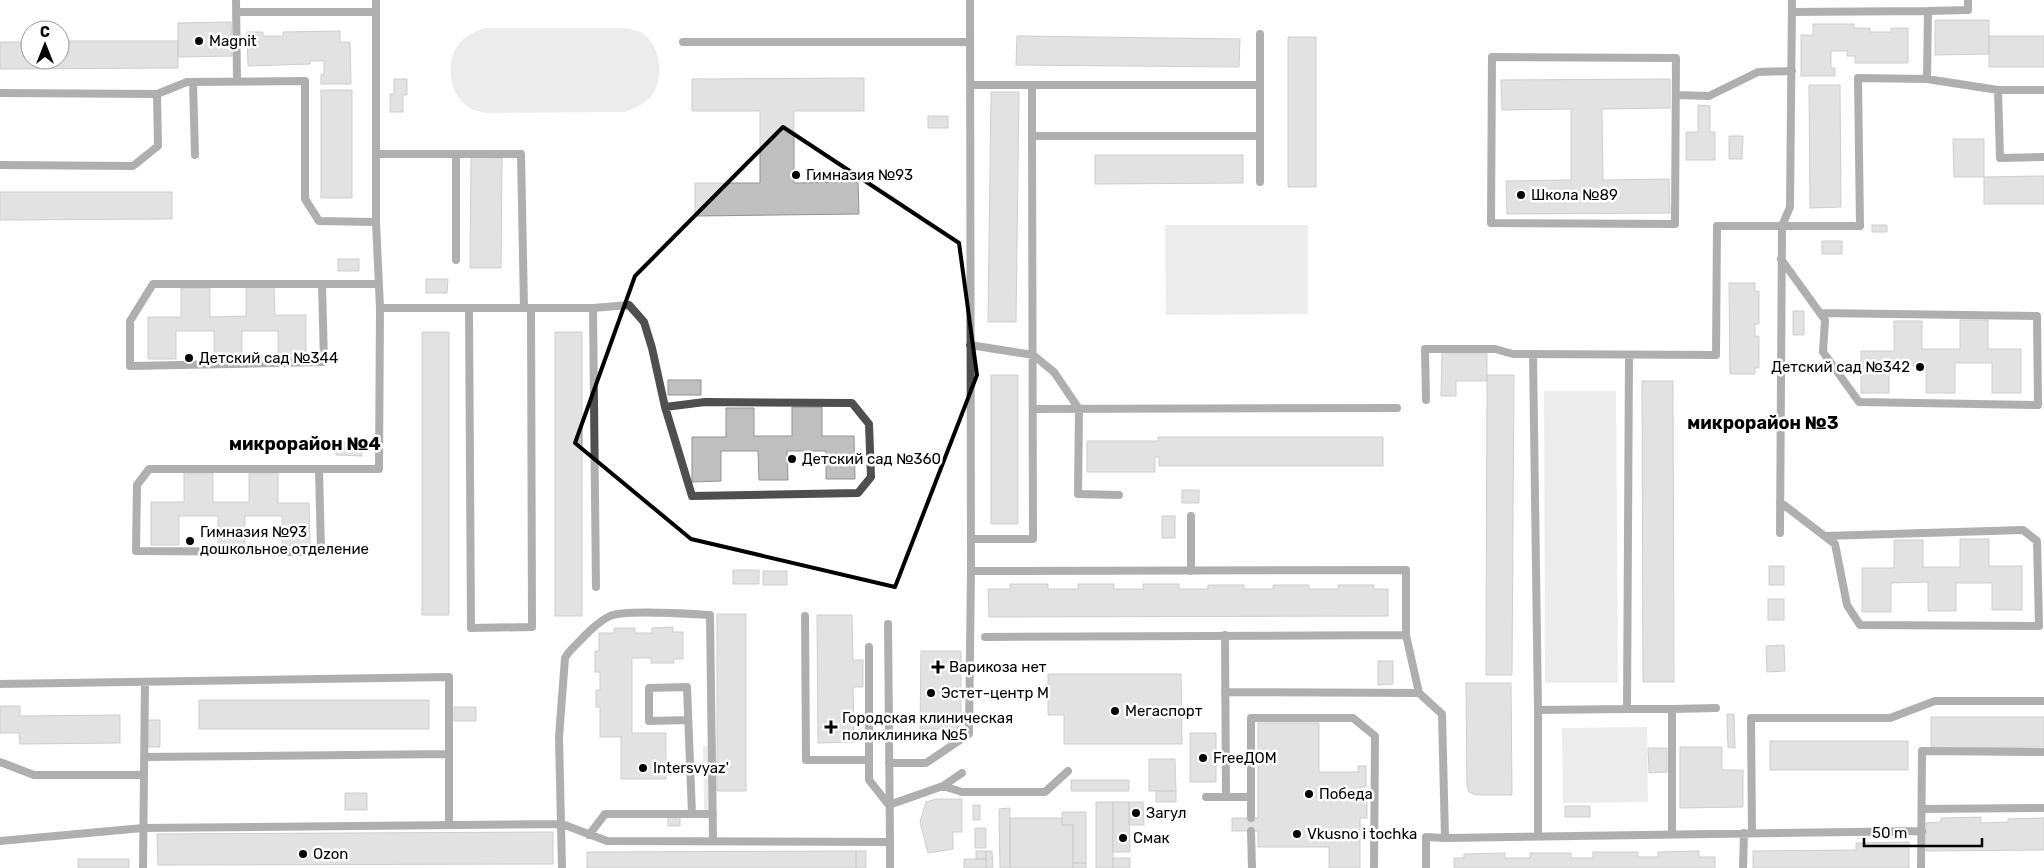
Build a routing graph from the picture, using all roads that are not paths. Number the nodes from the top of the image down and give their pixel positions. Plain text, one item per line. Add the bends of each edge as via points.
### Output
1 (236, 0) edge
2 (376, 0) edge
3 (970, 0) edge
4 (1792, 0) edge
5 (1968, 0) edge
6 (1928, 10) junction
7 (236, 12) junction
8 (376, 12) junction
9 (1792, 12) junction
10 (1260, 34) dead end
11 (684, 42) dead end
12 (970, 42) junction
13 (1792, 70) junction
14 (1928, 79) junction
15 (237, 81) junction
16 (193, 82) junction
17 (970, 85) junction
18 (1032, 85) junction
19 (1259, 85) junction
20 (1998, 90) junction
21 (2044, 90) edge
22 (0, 93) edge
23 (157, 94) junction
24 (1676, 95) junction
25 (1032, 136) junction
26 (1259, 136) junction
27 (376, 154) junction
28 (456, 154) junction
29 (195, 155) dead end
30 (2044, 157) edge
31 (0, 166) edge
32 (1260, 182) dead end
33 (376, 222) junction
34 (1782, 226) junction
35 (1781, 259) junction
36 (456, 260) dead end
37 (322, 284) junction
38 (379, 284) junction
39 (380, 308) junction
40 (527, 308) junction
41 (593, 308) junction
42 (469, 309) junction
43 (1820, 313) junction
44 (970, 345) junction
45 (1533, 354) junction
46 (1032, 355) junction
47 (1629, 355) junction
48 (1426, 400) dead end
49 (665, 407) junction
50 (1397, 408) dead end
51 (1032, 409) junction
52 (1079, 409) junction
53 (319, 469) junction
54 (1119, 495) dead end
55 (1780, 502) junction
56 (1191, 516) dead end
57 (1780, 533) dead end
58 (1825, 536) junction
59 (970, 539) junction
60 (1191, 570) junction
61 (971, 571) junction
62 (596, 587) dead end
63 (805, 616) dead end
64 (888, 624) dead end
65 (1225, 635) junction
66 (1406, 635) junction
67 (985, 636) dead end
68 (869, 647) dead end
69 (145, 682) junction
70 (0, 684) edge
71 (1225, 692) junction
72 (1418, 693) junction
73 (2044, 701) edge
74 (1672, 708) junction
75 (1716, 708) dead end
76 (1627, 709) junction
77 (1538, 710) junction
78 (688, 720) junction
79 (2044, 752) edge
80 (449, 754) junction
81 (144, 757) junction
82 (869, 760) junction
83 (0, 762) edge
84 (889, 763) junction
85 (1068, 771) dead end
86 (962, 773) dead end
87 (144, 775) junction
88 (943, 786) junction
89 (1206, 797) dead end
90 (1226, 797) junction
91 (1251, 797) junction
92 (889, 806) junction
93 (2044, 808) edge
94 (1922, 809) junction
95 (692, 814) junction
96 (712, 814) junction
97 (1251, 818) dead end
98 (562, 824) junction
99 (449, 825) junction
100 (144, 828) junction
101 (1251, 831) dead end
102 (1922, 831) junction
103 (1744, 833) junction
104 (1752, 833) junction
105 (589, 834) junction
106 (1672, 834) junction
107 (1538, 836) junction
108 (1445, 838) junction
109 (0, 841) edge
110 (713, 841) junction
111 (890, 842) junction
112 (143, 868) edge
113 (562, 868) edge
114 (890, 868) edge
115 (1252, 868) edge
116 (1374, 868) edge
117 (1426, 868) edge
118 (1743, 868) edge
119 (1921, 868) edge

1 - 7 lane
2 - 8 lane
3 - 12 lane
4 - 9 lane
5 - 6 lane via 1968,10
6 - 9 lane
6 - 14 lane
7 - 8 lane
7 - 15 lane
8 - 27 lane
9 - 13 lane
10 - 19 lane
11 - 12 lane
12 - 17 lane
13 - 24 lane via 1758,72 1709,96
13 - 34 lane via 1790,208
14 - 20 lane
14 - 34 lane via 1858,78 1860,226
15 - 16 lane
15 - 33 lane via 306,81 305,199 319,221
16 - 23 lane
16 - 29 lane
17 - 18 lane
17 - 44 lane
18 - 19 lane
18 - 25 lane
19 - 26 lane
20 - 21 lane
20 - 30 lane via 2000,158
22 - 23 lane
23 - 31 lane via 158,146 133,166
24 - 24 lane via 1676,58 1492,57 1491,223 1675,224
25 - 26 lane
25 - 46 lane
26 - 32 lane
27 - 28 lane
27 - 33 lane
28 - 36 lane
28 - 40 lane via 521,154
33 - 38 lane
34 - 35 lane
34 - 47 lane via 1717,226 1716,355
35 - 43 lane
35 - 55 lane
37 - 37 lane via 153,284 130,321 130,366 324,362
37 - 38 lane
38 - 39 lane
39 - 42 lane
39 - 53 lane via 379,469
40 - 41 lane
40 - 42 lane
40 - 42 lane via 532,627 471,628
41 - 49 lane via 629,305 644,322
41 - 62 lane
43 - 43 lane via 2037,316 2038,405 1859,402 1823,352 1825,320
44 - 46 lane
44 - 59 lane
45 - 47 lane
45 - 48 lane via 1513,354 1495,349 1425,349
45 - 77 lane
46 - 51 lane
46 - 52 lane via 1054,372
47 - 76 lane
49 - 49 lane via 692,496 858,493 871,477 869,424 852,403 705,402
50 - 52 lane
51 - 52 lane
51 - 59 lane via 1033,539
52 - 54 lane via 1078,494
53 - 53 lane via 321,552 136,551 138,485 149,469
55 - 57 lane
55 - 58 lane
56 - 60 lane
58 - 58 lane via 1835,544 1847,605 1860,625 2039,626 2037,542 2023,530
59 - 61 lane
60 - 61 lane
60 - 66 lane via 1406,570
61 - 84 lane via 969,734 926,763
63 - 82 lane via 806,760
64 - 84 lane
65 - 66 lane
65 - 67 lane
65 - 71 lane
66 - 72 lane
68 - 82 lane
69 - 70 lane
69 - 80 lane via 449,677
69 - 81 lane
71 - 72 lane
71 - 90 lane
72 - 108 lane via 1442,714
73 - 104 lane via 1935,702 1890,718 1751,718
74 - 75 lane
74 - 76 lane
74 - 106 lane
76 - 77 lane
77 - 107 lane
78 - 78 lane via 687,687 649,688 650,721
78 - 95 lane
79 - 94 lane via 1922,751
80 - 81 lane
80 - 99 lane
81 - 87 lane
82 - 92 lane via 869,780
83 - 87 lane via 34,775
84 - 92 lane
85 - 88 lane via 1044,792 962,792
86 - 88 lane
87 - 100 lane
88 - 92 lane
89 - 90 lane
90 - 91 lane
91 - 97 lane
91 - 116 lane via 1250,718 1353,718 1375,736
92 - 111 lane
93 - 94 lane
94 - 102 lane
95 - 96 lane
95 - 105 lane via 605,814
96 - 98 lane via 710,615 624,614 603,620 565,658 558,737
96 - 110 lane
98 - 99 lane
98 - 105 lane
98 - 113 lane
99 - 100 lane
100 - 109 lane
100 - 112 lane
101 - 115 lane
102 - 104 lane
102 - 119 lane
103 - 104 lane
103 - 106 lane
103 - 118 lane
105 - 110 lane via 607,841
106 - 107 lane
107 - 108 lane
108 - 117 lane via 1426,837
110 - 111 lane
111 - 114 lane

